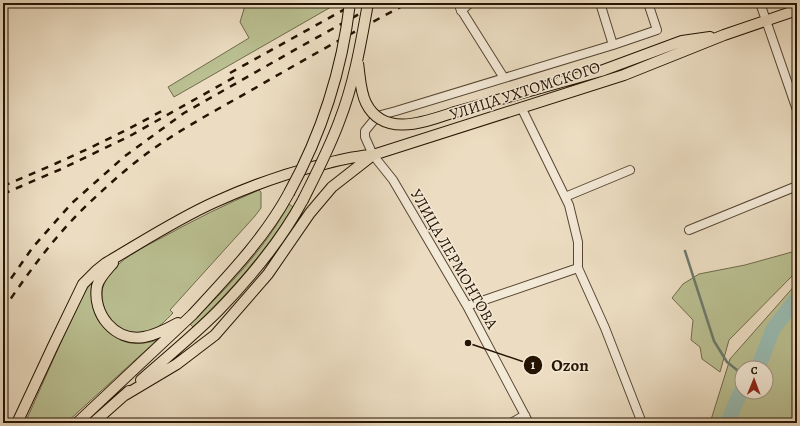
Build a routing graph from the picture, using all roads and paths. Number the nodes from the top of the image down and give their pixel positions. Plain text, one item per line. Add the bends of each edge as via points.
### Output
1 (350, 3) edge
2 (368, 3) edge
3 (470, 3) edge
4 (600, 3) edge
5 (648, 3) edge
6 (760, 3) edge
7 (797, 10) edge
8 (766, 21) junction
9 (724, 35) junction
10 (613, 45) junction
11 (357, 59) junction
12 (504, 78) junction
13 (521, 108) junction
14 (797, 110) edge
15 (373, 155) junction
16 (630, 170) dead end
17 (797, 186) edge
18 (565, 197) junction
19 (689, 230) dead end
20 (123, 253) junction
21 (578, 268) junction
22 (467, 306) junction
23 (192, 315) junction
24 (125, 395) junction
25 (525, 415) junction
26 (17, 423) edge
27 (77, 423) edge
28 (93, 423) edge
29 (511, 423) edge
30 (529, 423) edge
31 (642, 423) edge

1 - 23 main road, bridge via 342,57 334,87 308,155 289,193 267,230
2 - 11 main road, bridge
3 - 12 street via 461,10
4 - 10 street
5 - 10 street via 657,30
6 - 8 street
7 - 8 main road, УЛИЦА УХТОМСКОГО
8 - 9 main road, УЛИЦА УХТОМСКОГО
8 - 14 street
9 - 11 main road, bridge via 682,41 601,71 415,124 402,125 386,122 371,111 363,93
9 - 13 main road, УЛИЦА УХТОМСКОГО via 624,75
10 - 12 street
11 - 24 main road, bridge via 340,121 297,211 264,258 218,310
12 - 15 street, УЛИЦА ЛЕРМОНТОВА via 381,115 365,131
13 - 15 main road, УЛИЦА УХТОМСКОГО
13 - 18 street
15 - 20 main road, УЛИЦА УХТОМСКОГО via 354,156 257,184 179,220
15 - 22 street, УЛИЦА ЛЕРМОНТОВА via 393,180
15 - 24 main road via 332,187 310,213 268,274 215,335 177,364
16 - 18 street
17 - 19 street
18 - 21 street via 578,242
20 - 23 main road via 102,275 97,286 98,307 107,324 116,332 143,338 158,334
20 - 26 main road via 96,271 83,284
21 - 22 street
21 - 31 street via 605,328
22 - 25 street, УЛИЦА ЛЕРМОНТОВА
23 - 27 main road
24 - 28 main road
25 - 29 street
25 - 30 street, УЛИЦА ЛЕРМОНТОВА

